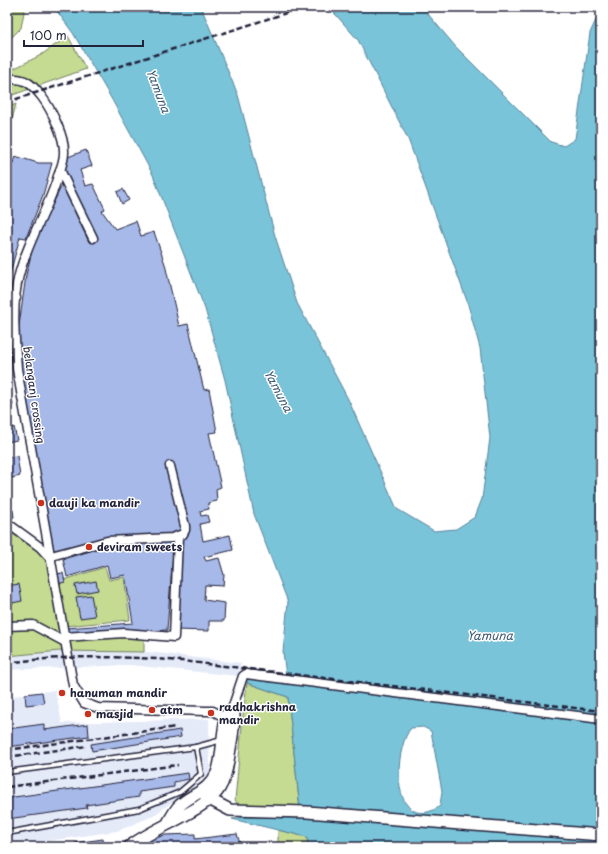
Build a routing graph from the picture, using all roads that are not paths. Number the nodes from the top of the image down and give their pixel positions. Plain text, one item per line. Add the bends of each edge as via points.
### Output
1 (7, 80) edge
2 (60, 170) junction
3 (93, 238) dead end
4 (16, 298) junction
5 (7, 305) edge
6 (170, 466) dead end
7 (7, 523) edge
8 (178, 537) junction
9 (51, 558) junction
10 (7, 626) edge
11 (65, 639) junction
12 (228, 715) junction
13 (601, 719) edge
14 (222, 740) junction
15 (196, 747) junction
16 (224, 758) junction
17 (7, 772) edge
18 (206, 795) junction
19 (7, 833) edge
20 (601, 835) edge
21 (129, 847) edge

1 - 2 street, belanganj crossing via 28,81 45,101 61,134 64,147
2 - 3 street
2 - 4 street, belanganj crossing via 54,190 26,253
4 - 5 street
4 - 9 street, belanganj crossing via 17,369
6 - 8 street via 186,530
7 - 9 street
8 - 9 street via 107,542
8 - 11 street via 174,637 124,633
9 - 11 street, belanganj crossing
10 - 11 street via 33,625
11 - 12 street, belanganj crossing via 73,685 84,703 98,708 213,711
12 - 13 street via 246,674
12 - 14 main road
12 - 16 main road via 234,715 234,731
14 - 15 lane
14 - 16 main road
15 - 17 lane
15 - 19 lane via 201,774 180,792 139,809
16 - 18 main road
18 - 20 main road via 230,810 307,812
18 - 21 main road via 179,806 168,823

